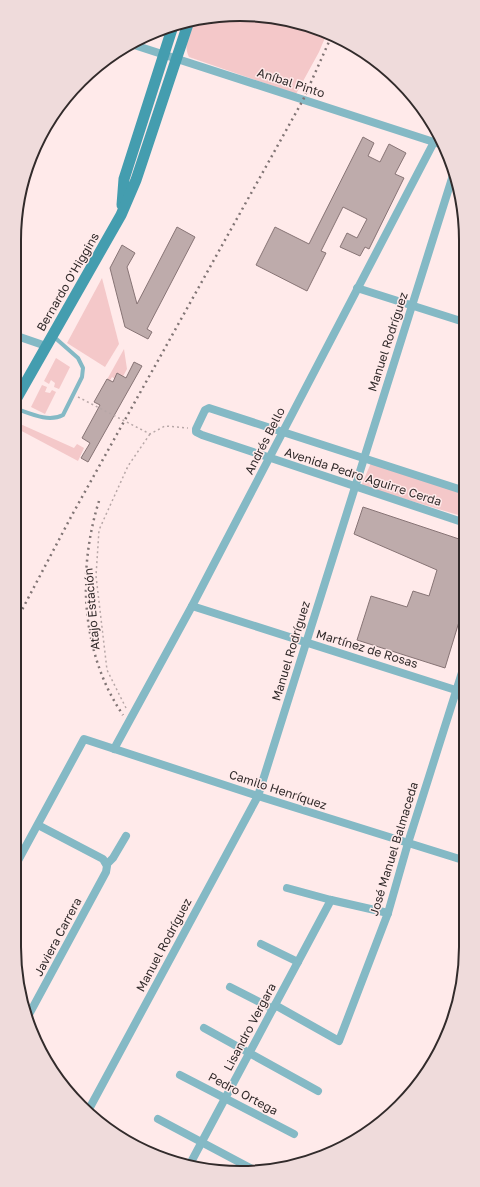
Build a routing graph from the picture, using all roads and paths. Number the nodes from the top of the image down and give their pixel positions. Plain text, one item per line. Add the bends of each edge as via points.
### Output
1 (187, 27) edge
2 (171, 33) edge
3 (138, 46) edge
4 (164, 55) junction
5 (177, 59) junction
6 (434, 142) joint
7 (451, 181) edge
8 (121, 215) junction
9 (357, 288) junction
10 (413, 305) junction
11 (459, 320) edge
12 (52, 335) junction
13 (21, 337) edge
14 (46, 346) junction
15 (21, 391) edge
16 (73, 395) junction
17 (21, 410) edge
18 (196, 429) junction
19 (282, 432) junction
20 (150, 434) junction
21 (269, 458) junction
22 (364, 458) junction
23 (355, 486) junction
24 (459, 489) edge
25 (459, 521) edge
26 (192, 606) junction
27 (306, 643) junction
28 (459, 683) edge
29 (457, 690) junction
30 (131, 718) junction
31 (114, 749) junction
32 (258, 796) junction
33 (38, 825) junction
34 (126, 836) dead end
35 (408, 843) junction
36 (21, 855) edge
37 (459, 859) edge
38 (107, 864) junction
39 (287, 888) dead end
40 (332, 900) junction
41 (388, 913) junction
42 (261, 944) dead end
43 (298, 962) junction
44 (230, 987) dead end
45 (274, 1007) junction
46 (31, 1011) edge
47 (204, 1028) dead end
48 (249, 1053) junction
49 (180, 1075) dead end
50 (318, 1091) dead end
51 (226, 1098) junction
52 (90, 1107) edge
53 (158, 1119) dead end
54 (294, 1134) dead end
55 (202, 1142) junction
56 (192, 1161) edge
57 (247, 1166) edge

1 - 5 main road, Bernardo O'Higgins
2 - 4 main road, Bernardo O'Higgins
3 - 4 street, Aníbal Pinto
4 - 5 street, Aníbal Pinto
4 - 8 main road, Bernardo O'Higgins via 124,179
5 - 6 street, Aníbal Pinto
5 - 8 main road, Bernardo O'Higgins via 136,180
6 - 9 street, Andrés Bello
7 - 10 street, Manuel Rodríguez
8 - 12 main road, Bernardo O'Higgins
9 - 10 street
9 - 19 street, Andrés Bello
10 - 11 street
10 - 22 street, Manuel Rodríguez
12 - 14 main road, Bernardo O'Higgins
12 - 16 lane via 78,358 82,365 83,373
13 - 14 street
14 - 15 main road, Bernardo O'Higgins
16 - 17 lane via 63,415 55,418
16 - 20 path
18 - 19 street, Avenida Pedro Aguirre Cerda via 205,410 209,408
18 - 20 path via 165,426
18 - 21 street, Avenida Pedro Aguirre Cerda via 196,432 202,435
19 - 21 street, Andrés Bello
19 - 22 street, Avenida Pedro Aguirre Cerda
20 - 30 path, Atajo Estación via 128,466 99,530 96,576 107,670
21 - 23 street, Avenida Pedro Aguirre Cerda
21 - 26 street, Andrés Bello
22 - 23 street, Manuel Rodríguez
22 - 24 street, Avenida Pedro Aguirre Cerda
23 - 25 street, Avenida Pedro Aguirre Cerda
23 - 27 street, Manuel Rodríguez
26 - 27 street, Martínez de Rosas
26 - 30 street, Andrés Bello
27 - 29 street, Martínez de Rosas
27 - 32 street, Manuel Rodríguez
28 - 29 street, José Manuel Balmaceda
29 - 35 street, José Manuel Balmaceda
30 - 31 street, Andrés Bello
31 - 32 street, Camilo Henríquez
31 - 33 street, Camilo Henríquez via 84,739
32 - 35 street, Camilo Henríquez
32 - 52 street, Manuel Rodríguez
33 - 36 street
33 - 38 street via 103,859
34 - 38 street, Javiera Carrera
35 - 37 street, Camilo Henríquez
35 - 41 street, José Manuel Balmaceda
38 - 46 street, Javiera Carrera via 106,872
39 - 40 street
40 - 41 street
40 - 43 street, Lisandro Vergara
41 - 45 street, José Manuel Balmaceda via 339,1040
42 - 43 street
43 - 45 street, Lisandro Vergara
44 - 45 street
45 - 48 street, Lisandro Vergara
47 - 48 street
48 - 50 street
48 - 51 street, Lisandro Vergara
49 - 51 street, Pedro Ortega
51 - 54 street, Pedro Ortega
51 - 55 street, Lisandro Vergara
53 - 55 street
55 - 56 street, Lisandro Vergara
55 - 57 street

